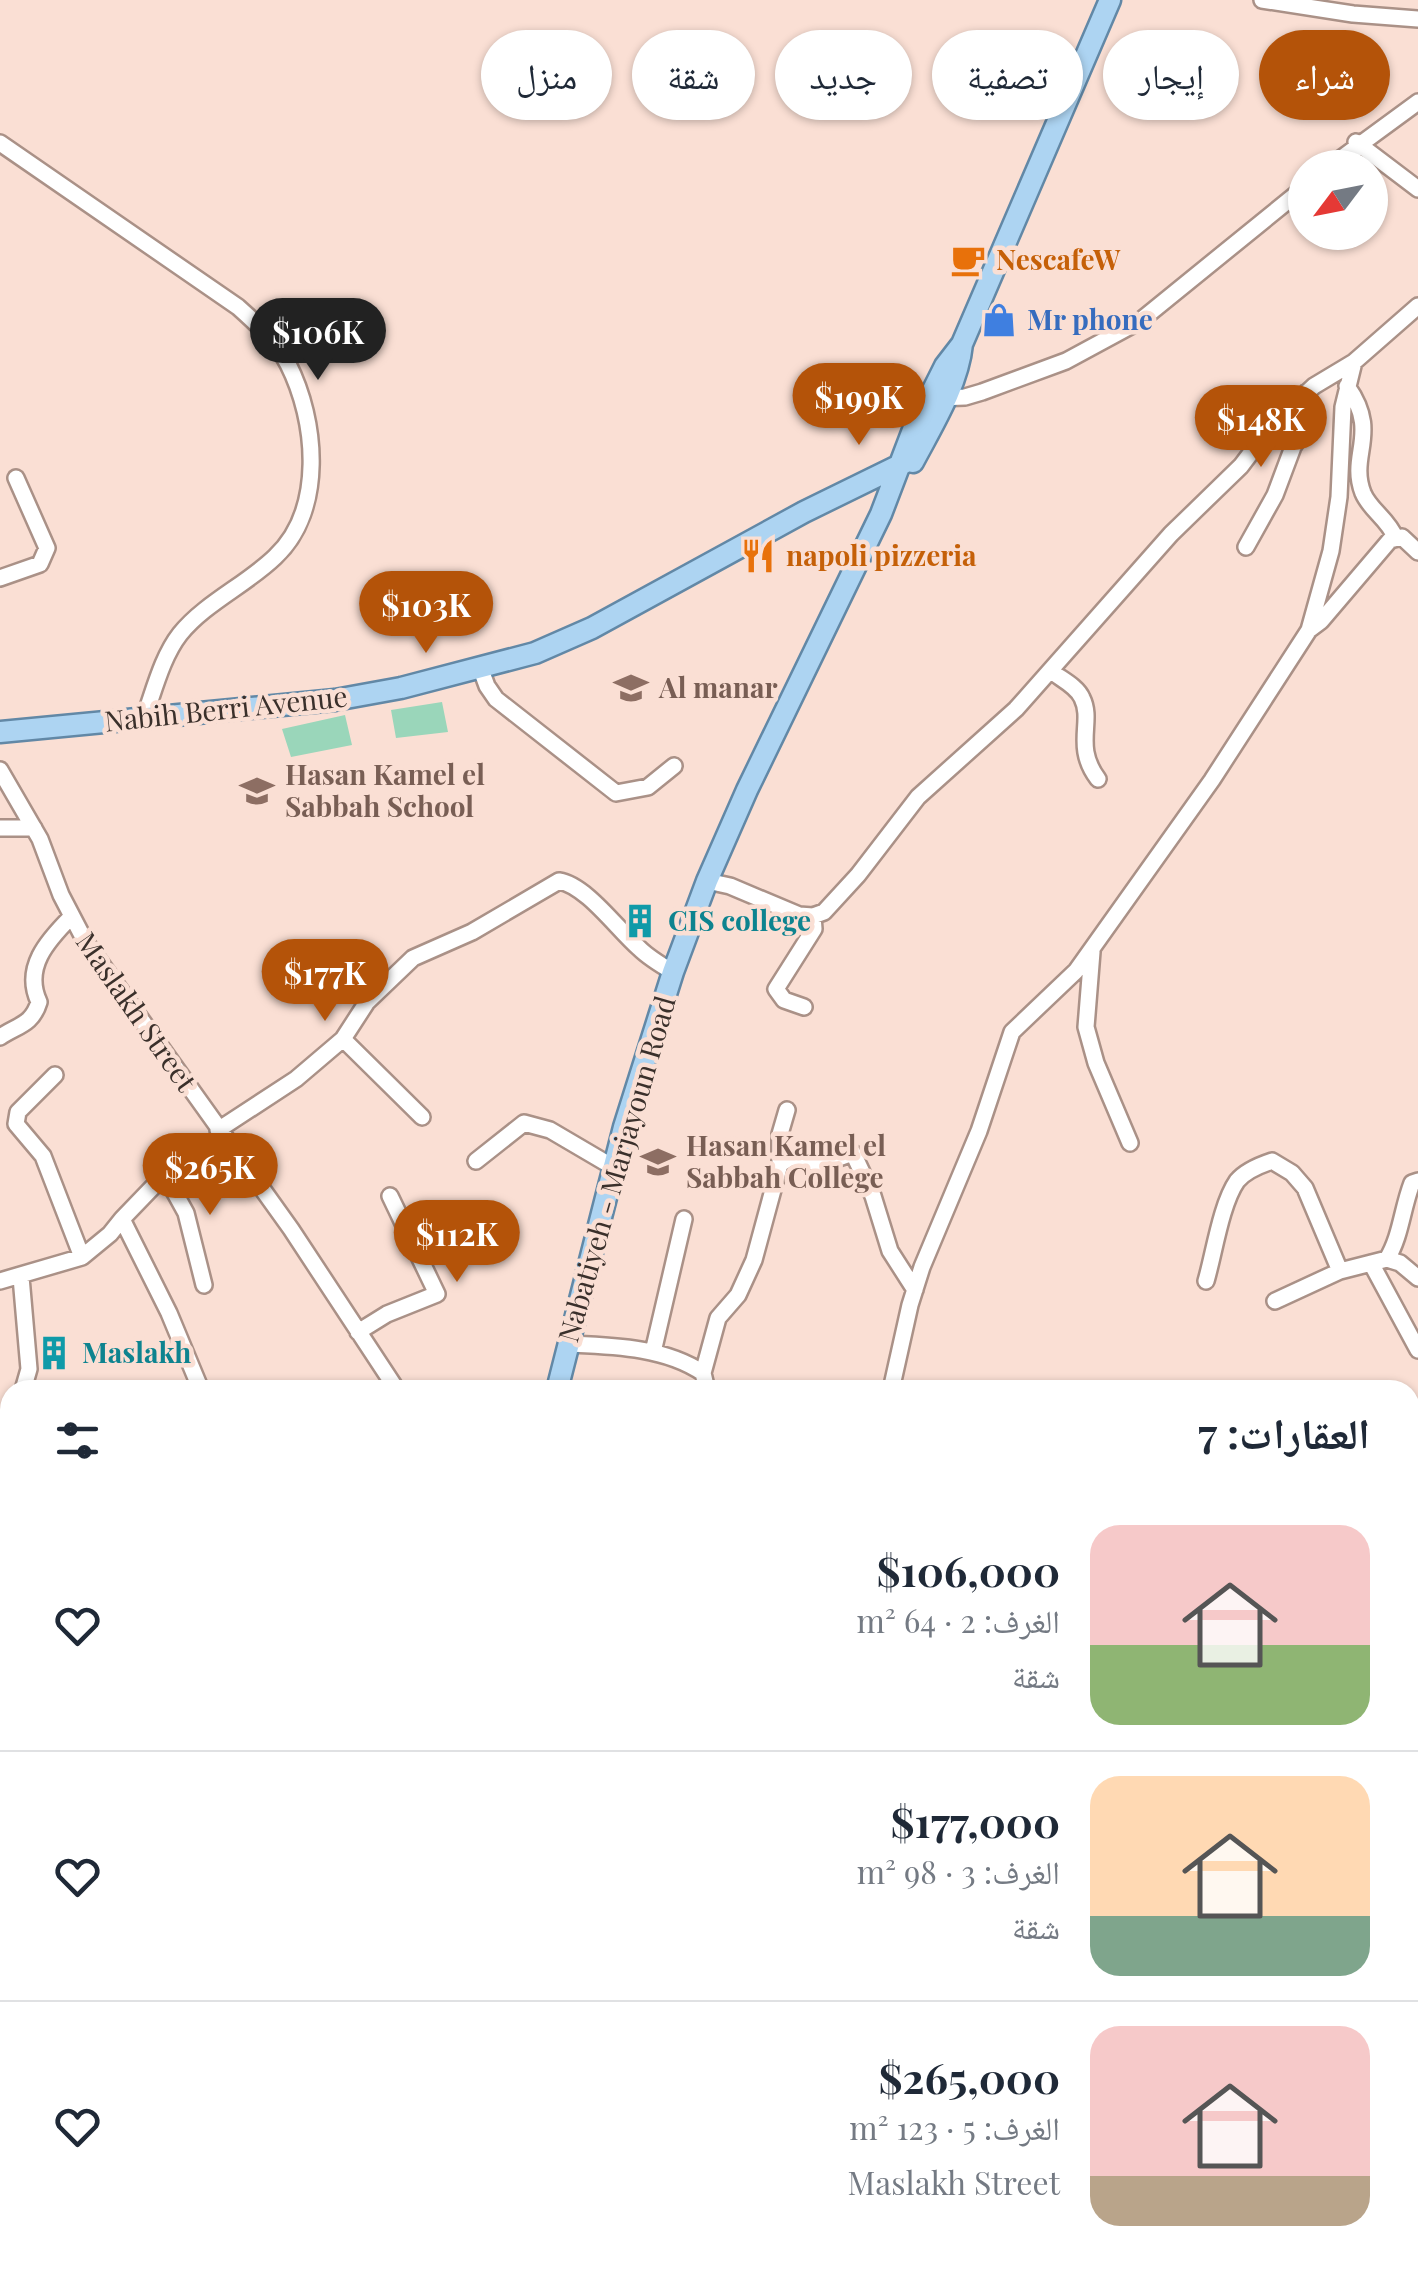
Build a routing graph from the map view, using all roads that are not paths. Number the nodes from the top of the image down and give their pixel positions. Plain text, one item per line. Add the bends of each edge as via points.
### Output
1 (1110, 0) edge
2 (1262, 0) edge
3 (1418, 18) edge
4 (1418, 89) edge
5 (1418, 102) edge
6 (0, 143) edge
7 (1353, 146) junction
8 (1348, 150) edge
9 (1418, 189) edge
10 (1288, 200) edge
11 (1418, 306) edge
12 (1354, 362) junction
13 (1346, 386) junction
14 (1307, 392) junction
15 (937, 398) junction
16 (909, 457) junction
17 (16, 478) dead end
18 (1395, 537) junction
19 (1246, 547) dead end
20 (1418, 552) edge
21 (0, 578) edge
22 (1309, 630) junction
23 (480, 667) junction
24 (1050, 671) junction
25 (144, 718) junction
26 (0, 732) edge
27 (674, 766) dead end
28 (0, 770) edge
29 (1098, 779) dead end
30 (0, 828) edge
31 (34, 828) junction
32 (708, 881) junction
33 (812, 916) junction
34 (71, 917) junction
35 (1092, 948) junction
36 (672, 972) junction
37 (804, 1008) dead end
38 (0, 1037) edge
39 (343, 1039) junction
40 (55, 1075) dead end
41 (787, 1110) dead end
42 (422, 1117) dead end
43 (220, 1133) junction
44 (1130, 1143) dead end
45 (476, 1161) dead end
46 (780, 1164) junction
47 (613, 1167) junction
48 (164, 1173) junction
49 (1418, 1181) edge
50 (390, 1196) dead end
51 (122, 1219) junction
52 (684, 1219) dead end
53 (82, 1257) junction
54 (1379, 1261) junction
55 (1340, 1271) junction
56 (22, 1277) junction
57 (1418, 1278) edge
58 (1206, 1281) dead end
59 (0, 1282) edge
60 (204, 1285) dead end
61 (915, 1290) junction
62 (1275, 1301) dead end
63 (358, 1332) junction
64 (568, 1344) junction
65 (1418, 1350) edge
66 (653, 1352) junction
67 (704, 1373) junction
68 (26, 1380) edge
69 (197, 1380) edge
70 (390, 1380) edge
71 (559, 1380) edge
72 (706, 1380) edge
73 (893, 1380) edge

1 - 15 main road, Nabatiyeh - Marjayoun Road via 960,358
2 - 3 street
4 - 7 street
5 - 7 street
6 - 25 street via 259,326 289,366 304,420 312,473 296,528 277,556 180,634
7 - 8 street
7 - 9 street
10 - 15 street via 1114,336 982,392
11 - 12 street
12 - 13 street
12 - 14 street
13 - 18 street via 1363,416 1364,496
13 - 22 street via 1331,551
14 - 19 street via 1314,414
14 - 24 street
15 - 16 main road, Nabatiyeh - Marjayoun Road
16 - 23 main road, Nabih Berri Avenue via 873,469 828,500 577,635
16 - 32 main road, Nabatiyeh - Marjayoun Road
17 - 21 street via 46,548 40,564
18 - 20 street
18 - 22 street
22 - 35 street
23 - 25 main road, Nabih Berri Avenue via 334,700
23 - 27 street via 496,699 616,793 648,787
24 - 29 street via 1085,704 1085,754
24 - 33 street via 918,798 835,903
25 - 26 main road, Nabih Berri Avenue
28 - 31 street, Maslakh Street
30 - 31 street
31 - 34 street, Maslakh Street
32 - 33 street
32 - 36 main road, Nabatiyeh - Marjayoun Road
33 - 37 street via 814,929 776,989
34 - 38 street via 34,967 35,1016
34 - 43 street, Maslakh Street
35 - 44 street via 1086,1027
35 - 61 street via 1067,982 1012,1032
36 - 39 street via 579,890 558,881 413,958 367,1002
36 - 47 main road, Nabatiyeh - Marjayoun Road
39 - 42 street
39 - 43 street
40 - 53 street via 18,1112 16,1124 42,1156
41 - 46 street
43 - 48 street
43 - 63 street, Maslakh Street
45 - 47 street via 524,1123
46 - 61 street via 792,1156 828,1168 853,1153 890,1251
46 - 67 street via 759,1245 738,1294 718,1318
47 - 64 main road, Nabatiyeh - Marjayoun Road
48 - 51 street
48 - 60 street via 186,1213
49 - 54 street via 1400,1214 1398,1240
50 - 63 street via 437,1294
51 - 53 street
51 - 69 street
52 - 66 street
53 - 56 street
54 - 55 street
54 - 57 street via 1400,1263
54 - 65 street
55 - 58 street via 1305,1188 1272,1162 1237,1181
55 - 62 street
56 - 59 street
56 - 68 street
61 - 73 street
63 - 70 street, Maslakh Street
64 - 66 street
64 - 71 main road, Nabatiyeh - Marjayoun Road
66 - 67 street
67 - 72 street

